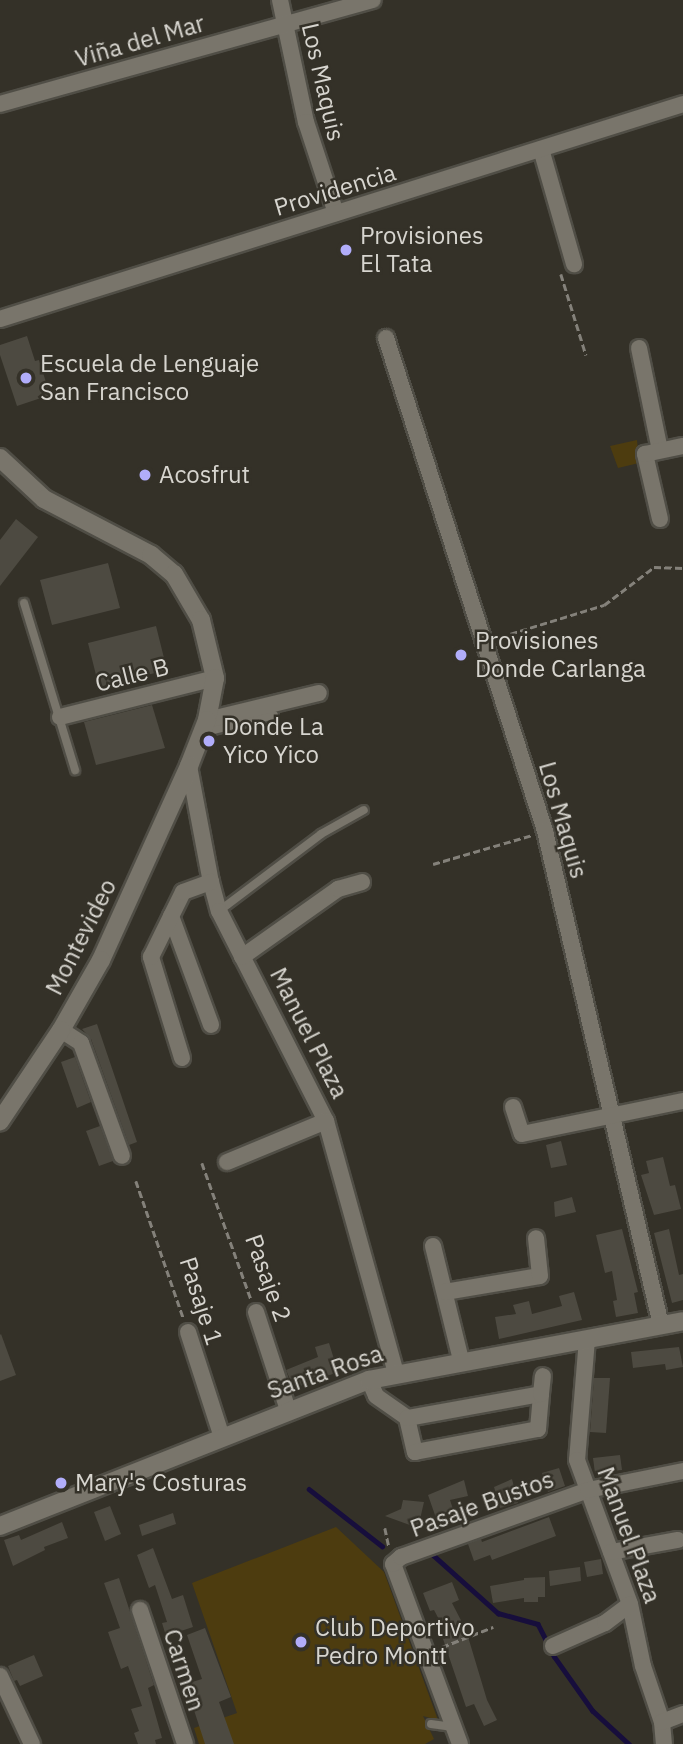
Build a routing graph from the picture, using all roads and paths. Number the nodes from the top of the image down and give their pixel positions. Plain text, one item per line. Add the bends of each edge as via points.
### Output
1 (280, 0) edge
2 (373, 0) edge
3 (286, 24) junction
4 (0, 104) edge
5 (683, 104) edge
6 (541, 149) junction
7 (336, 213) junction
8 (574, 264) joint
9 (0, 318) edge
10 (386, 338) dead end
11 (639, 348) dead end
12 (586, 355) dead end
13 (683, 446) edge
14 (653, 452) junction
15 (0, 458) edge
16 (660, 519) dead end
17 (683, 568) edge
18 (24, 603) dead end
19 (483, 642) junction
20 (215, 678) junction
21 (319, 693) dead end
22 (274, 715) dead end
23 (60, 717) junction
24 (204, 727) junction
25 (190, 766) junction
26 (75, 770) dead end
27 (364, 810) dead end
28 (545, 831) junction
29 (433, 864) dead end
30 (211, 882) junction
31 (362, 882) dead end
32 (219, 911) junction
33 (170, 916) junction
34 (242, 957) junction
35 (212, 1025) dead end
36 (61, 1030) junction
37 (182, 1058) dead end
38 (683, 1101) edge
39 (513, 1107) dead end
40 (612, 1118) junction
41 (0, 1121) edge
42 (326, 1121) junction
43 (122, 1156) dead end
44 (227, 1162) dead end
45 (202, 1163) dead end
46 (136, 1181) dead end
47 (536, 1238) dead end
48 (433, 1246) dead end
49 (445, 1292) junction
50 (256, 1312) joint
51 (683, 1321) edge
52 (661, 1325) junction
53 (188, 1332) joint
54 (587, 1339) junction
55 (461, 1360) junction
56 (396, 1373) junction
57 (543, 1376) dead end
58 (369, 1380) junction
59 (541, 1394) junction
60 (288, 1410) junction
61 (407, 1418) junction
62 (222, 1437) junction
63 (683, 1471) edge
64 (588, 1490) junction
65 (0, 1526) edge
66 (678, 1540) dead end
67 (611, 1552) junction
68 (631, 1604) junction
69 (141, 1610) dead end
70 (493, 1628) dead end
71 (553, 1646) dead end
72 (425, 1653) junction
73 (0, 1676) edge
74 (683, 1714) edge
75 (662, 1722) junction
76 (431, 1724) dead end
77 (453, 1727) junction
78 (32, 1744) edge
79 (185, 1744) edge
80 (460, 1744) edge
81 (663, 1744) edge

1 - 3 street, Los Maquis
2 - 3 street, Viña del Mar
3 - 4 street, Viña del Mar
3 - 7 street, Los Maquis via 306,122
5 - 6 street, Providencia
6 - 7 street, Providencia
6 - 8 street
7 - 9 street, Providencia
8 - 12 path via 560,268
10 - 19 street, Los Maquis
11 - 14 street
13 - 14 street
14 - 16 street
15 - 20 street via 44,499 151,555 174,574 201,620
17 - 19 path via 654,567 604,605
18 - 23 lane
19 - 28 street, Los Maquis
20 - 23 street, Calle B
20 - 24 street
21 - 24 street
22 - 24 lane
23 - 26 lane
24 - 25 street
25 - 30 street, Manuel Plaza
25 - 36 street, Montevideo via 101,960
27 - 32 lane via 321,834
28 - 29 path
28 - 40 street, Los Maquis
30 - 32 street, Manuel Plaza
30 - 33 street via 183,892
31 - 34 street via 338,890
32 - 34 street, Manuel Plaza
33 - 35 street
33 - 37 street via 150,962
34 - 42 street, Manuel Plaza
36 - 41 street, Montevideo
36 - 43 street via 81,1043
38 - 40 street
39 - 40 street via 522,1134
40 - 52 street, Los Maquis
42 - 44 street
42 - 56 street, Manuel Plaza
45 - 50 path, Pasaje 2
46 - 53 path, Pasaje 1
47 - 49 street via 540,1276
48 - 49 street
49 - 55 street
50 - 60 street, Pasaje 2
51 - 52 street, Santa Rosa
52 - 54 street, Santa Rosa
53 - 62 street, Pasaje 1
54 - 55 street, Santa Rosa
54 - 64 street, Manuel Plaza via 576,1460
55 - 56 street, Santa Rosa
56 - 58 street, Santa Rosa
57 - 59 street
58 - 60 street, Santa Rosa
58 - 61 street via 376,1396
59 - 61 street
59 - 61 street via 538,1429 415,1452
60 - 62 street, Santa Rosa
62 - 65 street, Santa Rosa
63 - 64 street
64 - 67 street, Manuel Plaza
64 - 72 street, Pasaje Bustos via 401,1557 393,1564
66 - 67 street
67 - 68 street, Manuel Plaza
68 - 71 street via 605,1623
68 - 75 street, Manuel Plaza via 643,1666
69 - 79 street, Carmen
70 - 72 path
72 - 77 street
73 - 78 street
74 - 75 street
75 - 81 street, Manuel Plaza
76 - 77 lane
77 - 80 street

